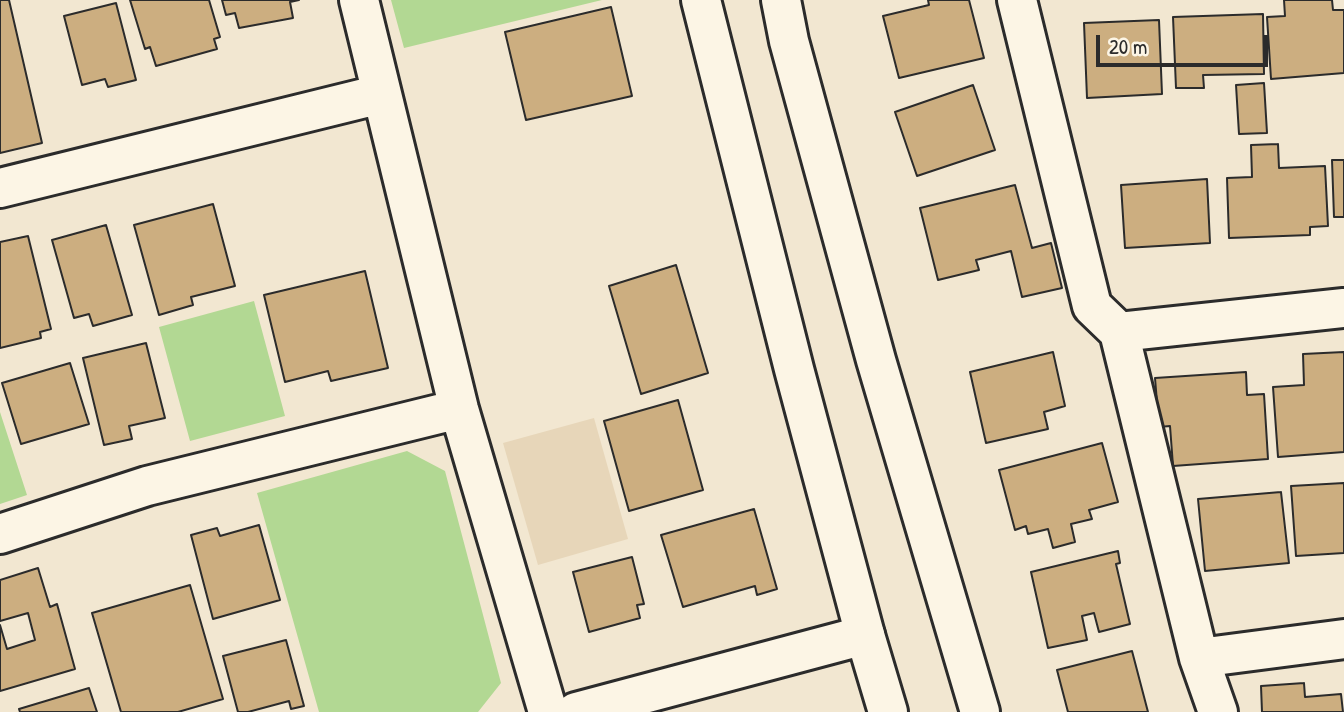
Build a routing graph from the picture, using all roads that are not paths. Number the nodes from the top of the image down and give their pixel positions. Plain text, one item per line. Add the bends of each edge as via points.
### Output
1 (359, 0) edge
2 (701, 0) edge
3 (780, 0) edge
4 (1017, 0) edge
5 (381, 94) junction
6 (0, 188) edge
7 (1344, 308) edge
8 (1119, 332) junction
9 (459, 409) junction
10 (0, 534) edge
11 (865, 635) junction
12 (1344, 639) edge
13 (1199, 657) junction
14 (548, 712) edge
15 (576, 712) edge
16 (888, 712) edge
17 (980, 712) edge
18 (1218, 712) edge

1 - 5 street
2 - 11 street
3 - 17 street via 876,360
4 - 8 street via 1093,306
5 - 6 street
5 - 9 street
7 - 8 street
8 - 13 street
9 - 10 street via 147,486
9 - 14 street
11 - 15 street
11 - 16 street
12 - 13 street
13 - 18 street

